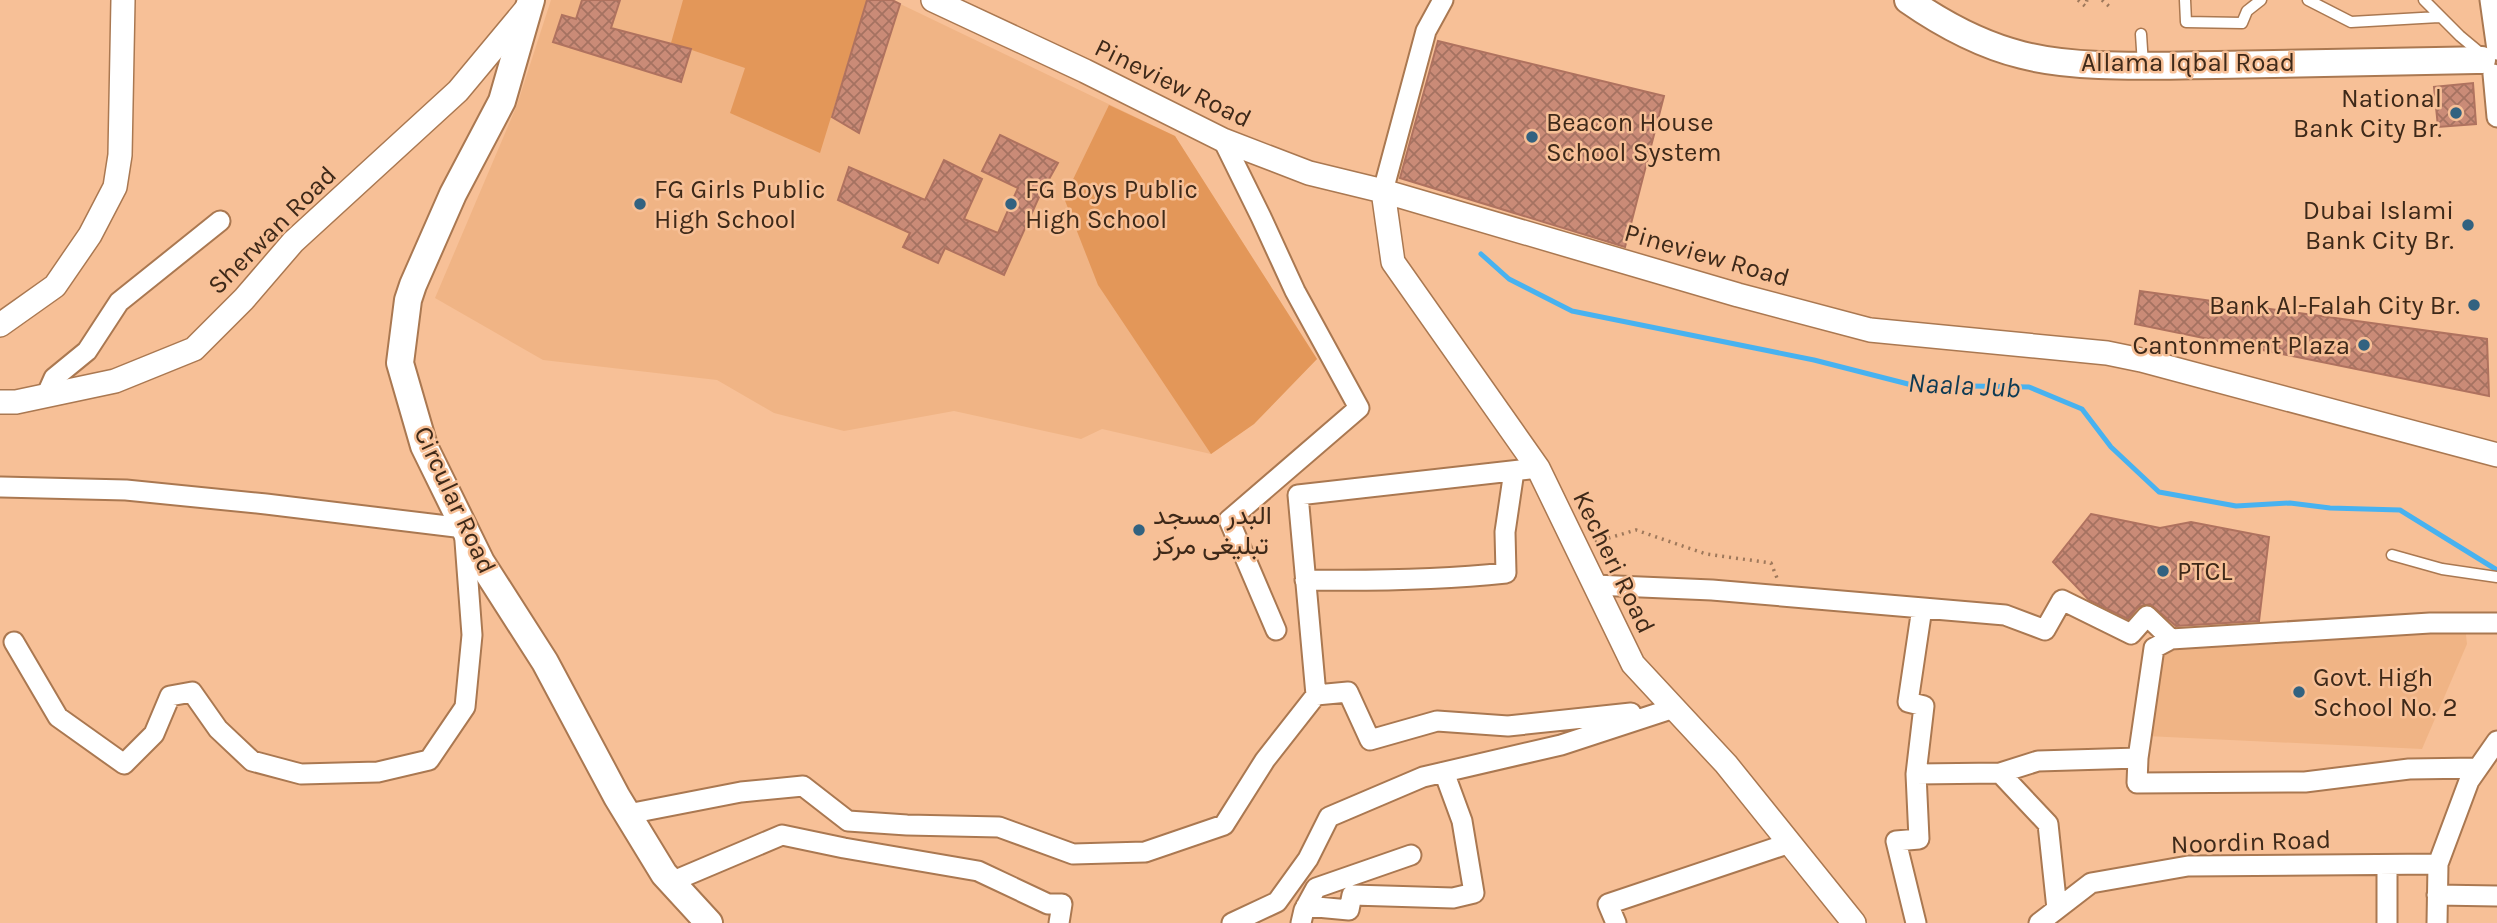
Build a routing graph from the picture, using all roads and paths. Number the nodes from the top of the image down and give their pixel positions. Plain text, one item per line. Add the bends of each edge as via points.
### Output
1 (123, 0) edge
2 (1443, 0) edge
3 (1908, 0) edge
4 (2078, 0) edge
5 (2087, 0) edge
6 (2102, 0) edge
7 (2185, 0) edge
8 (2261, 0) edge
9 (2308, 0) edge
10 (2424, 0) edge
11 (2490, 0) edge
12 (938, 1) edge
13 (530, 2) edge
14 (2111, 8) dead end
15 (2439, 17) junction
16 (2141, 34) dead end
17 (2492, 61) edge
18 (2143, 66) junction
19 (2497, 117) edge
20 (1223, 140) junction
21 (1383, 191) junction
22 (220, 221) dead end
23 (0, 325) edge
24 (46, 396) junction
25 (0, 402) edge
26 (2497, 455) edge
27 (1538, 468) junction
28 (1514, 471) junction
29 (1, 486) edge
30 (464, 528) junction
31 (1576, 548) junction
32 (2392, 555) dead end
33 (2497, 577) edge
34 (1305, 580) junction
35 (1594, 585) junction
36 (1784, 596) junction
37 (1922, 608) junction
38 (2497, 624) edge
39 (1276, 630) dead end
40 (2171, 639) junction
41 (14, 642) dead end
42 (1316, 695) junction
43 (1674, 708) junction
44 (2497, 741) edge
45 (2138, 758) junction
46 (2478, 768) junction
47 (1444, 772) junction
48 (2000, 773) junction
49 (1916, 774) junction
50 (628, 814) junction
51 (1790, 844) junction
52 (1411, 855) dead end
53 (2438, 864) junction
54 (2387, 865) junction
55 (671, 882) junction
56 (2437, 895) junction
57 (2497, 896) edge
58 (2057, 909) junction
59 (1304, 915) edge
60 (709, 923) edge
61 (1059, 923) edge
62 (1232, 923) edge
63 (1616, 923) edge
64 (1854, 923) edge
65 (1916, 923) edge
66 (2039, 923) edge
67 (2387, 923) edge
68 (2437, 923) edge

1 - 23 street via 120,155 115,187 55,286
2 - 21 street via 1426,31
3 - 18 main road, Allama Iqbal Road via 1932,17 2021,55
4 - 5 path via 2085,6
6 - 14 path
7 - 8 lane via 2186,22 2242,23
9 - 15 lane via 2351,22
10 - 15 lane
11 - 17 street
12 - 20 street, Pineview Road
13 - 24 street, Sherwan Road via 458,91 293,242 194,349 115,381
13 - 30 main road, Circular Road via 502,101 453,194 408,300 400,363 424,446
15 - 17 lane
16 - 18 lane
17 - 18 main road, Allama Iqbal Road
17 - 19 street
20 - 21 street, Pineview Road via 1309,173
20 - 39 street via 1295,291 1359,408 1228,520
21 - 26 street, Pineview Road via 1870,330 2141,360
21 - 27 street, Kecheri Road via 1393,262
22 - 24 street via 119,302 87,351 54,378
24 - 25 street, Sherwan Road
27 - 28 street
27 - 31 street, Kecheri Road
28 - 34 street via 1298,495
28 - 34 street via 1504,531 1506,573 1389,581
29 - 30 street via 126,490
30 - 41 street via 472,635 465,708 429,761 378,772 302,774 252,761 218,729 192,692 170,696 154,734 124,764 58,717
30 - 50 main road, Circular Road via 545,662
31 - 35 street, Kecheri Road
31 - 36 path via 1636,530 1706,554 1771,563
32 - 33 lane
34 - 42 street
35 - 36 street
35 - 43 street, Kecheri Road via 1633,664
36 - 37 street
37 - 40 street via 2005,615 2045,630 2063,600 2131,635 2147,616
37 - 49 street via 1908,702 1924,706
38 - 40 street via 2430,623
40 - 45 street via 2154,648
42 - 43 street via 1349,692 1370,740 1437,721 1508,726
42 - 50 street via 1265,760 1224,825 1145,852 1073,854 999,827 848,821 803,786 741,792
43 - 47 street via 1561,745
43 - 51 street, Kecheri Road
44 - 46 street
45 - 46 street via 2137,783 2305,782 2409,769
45 - 48 street via 2038,761
46 - 53 street
47 - 59 street via 1462,821 1474,893 1453,898 1352,895 1349,909
47 - 62 street via 1329,817 1308,859 1277,902
48 - 49 street
48 - 58 street via 2048,824
49 - 65 street via 1919,839 1896,841
50 - 55 main road, Circular Road
51 - 63 street via 1608,904
51 - 64 street, Kecheri Road
52 - 59 street via 1316,888
53 - 54 street, Noordin Road
53 - 56 street
54 - 58 street, Noordin Road via 2188,866 2091,883
54 - 67 street
55 - 60 main road, Circular Road
55 - 61 street via 782,835 978,872 1048,904 1062,904
56 - 57 street
56 - 68 street
58 - 66 street, Noordin Road

